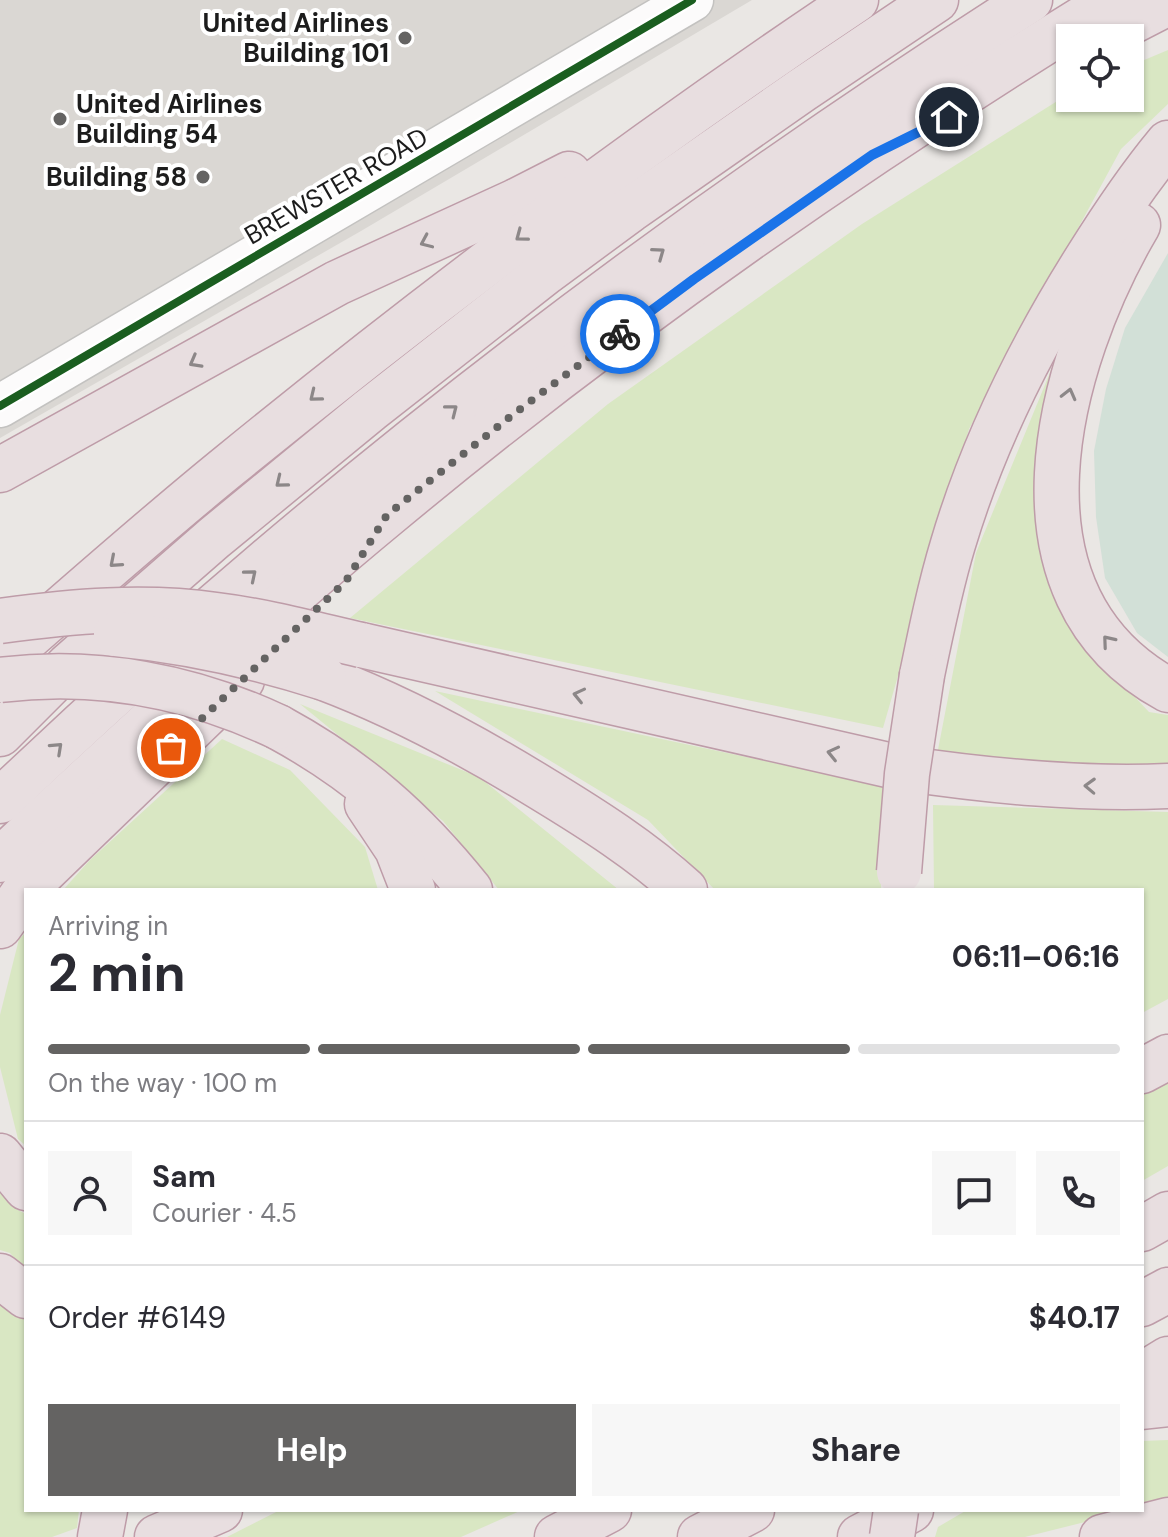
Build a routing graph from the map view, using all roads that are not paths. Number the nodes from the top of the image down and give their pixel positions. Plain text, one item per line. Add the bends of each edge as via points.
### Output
1 (692, 0) edge
2 (856, 0) edge
3 (936, 0) edge
4 (1030, 0) edge
5 (1113, 0) edge
6 (1168, 3) edge
7 (1127, 24) edge
8 (812, 29) junction
9 (1056, 62) edge
10 (1168, 143) edge
11 (872, 155) junction
12 (1168, 174) edge
13 (0, 406) edge
14 (12, 464) edge
15 (387, 515) junction
16 (214, 538) junction
17 (0, 621) edge
18 (0, 627) edge
19 (0, 662) edge
20 (0, 680) edge
21 (1168, 690) edge
22 (0, 698) edge
23 (278, 727) junction
24 (0, 734) edge
25 (502, 764) junction
26 (1168, 786) edge
27 (0, 801) edge
28 (0, 860) edge
29 (899, 881) edge
30 (29, 888) edge
31 (412, 888) edge
32 (468, 888) edge
33 (649, 888) edge
34 (683, 888) edge
35 (24, 893) edge
36 (0, 926) edge
37 (1168, 1057) edge
38 (1144, 1070) edge
39 (0, 1156) edge
40 (24, 1186) edge
41 (1168, 1216) edge
42 (1144, 1229) edge
43 (0, 1276) edge
44 (1168, 1290) edge
45 (24, 1294) edge
46 (1144, 1303) edge
47 (1168, 1359) edge
48 (1144, 1374) edge
49 (1168, 1404) edge
50 (1144, 1407) edge
51 (105, 1512) edge
52 (150, 1512) edge
53 (215, 1512) edge
54 (605, 1512) edge
55 (748, 1512) edge
56 (859, 1512) edge
57 (896, 1512) edge
58 (907, 1512) edge
59 (1168, 1520) edge
60 (100, 1537) edge
61 (141, 1537) edge
62 (157, 1537) edge
63 (557, 1537) edge
64 (700, 1537) edge
65 (858, 1537) edge
66 (892, 1537) edge
67 (1102, 1537) edge

1 - 13 street, BREWSTER ROAD
2 - 8 highway
3 -> 16 highway via 546,272
27 -> 4 highway via 238,586 458,405 785,162
5 - 11 highway
6 - 7 highway
8 -> 14 highway via 555,181 337,283
8 -> 19 highway via 640,148 449,291 227,467
9 - 11 highway
10 - 29 highway, bridge via 1068,289 1000,419 975,481 953,544 922,675
11 - 15 highway via 694,279
21 -> 12 highway via 1123,659 1084,607 1061,544 1057,470 1062,421 1089,327 1133,232
15 - 28 highway
15 - 30 highway via 346,581
16 - 22 highway via 133,587
16 - 24 highway via 68,666
26 -> 17 highway, bridge via 1048,785 901,768 218,615 90,611
18 - 25 highway, bridge via 172,641 269,661 364,693
20 - 23 highway, bridge via 69,677 142,683 215,701
23 - 31 highway via 321,757 364,800 397,849
23 - 32 highway via 337,762 386,800
25 - 33 highway via 568,812
25 - 34 highway via 616,835
35 - 36 highway
37 - 38 highway
39 - 40 highway
41 - 42 highway
43 - 45 highway
44 - 46 highway
47 - 48 highway
49 - 50 highway
51 - 60 highway
52 - 61 highway
53 - 62 highway
54 - 63 highway
55 - 64 highway
56 - 65 highway
57 - 66 highway, bridge
58 - 65 highway
59 - 67 highway

